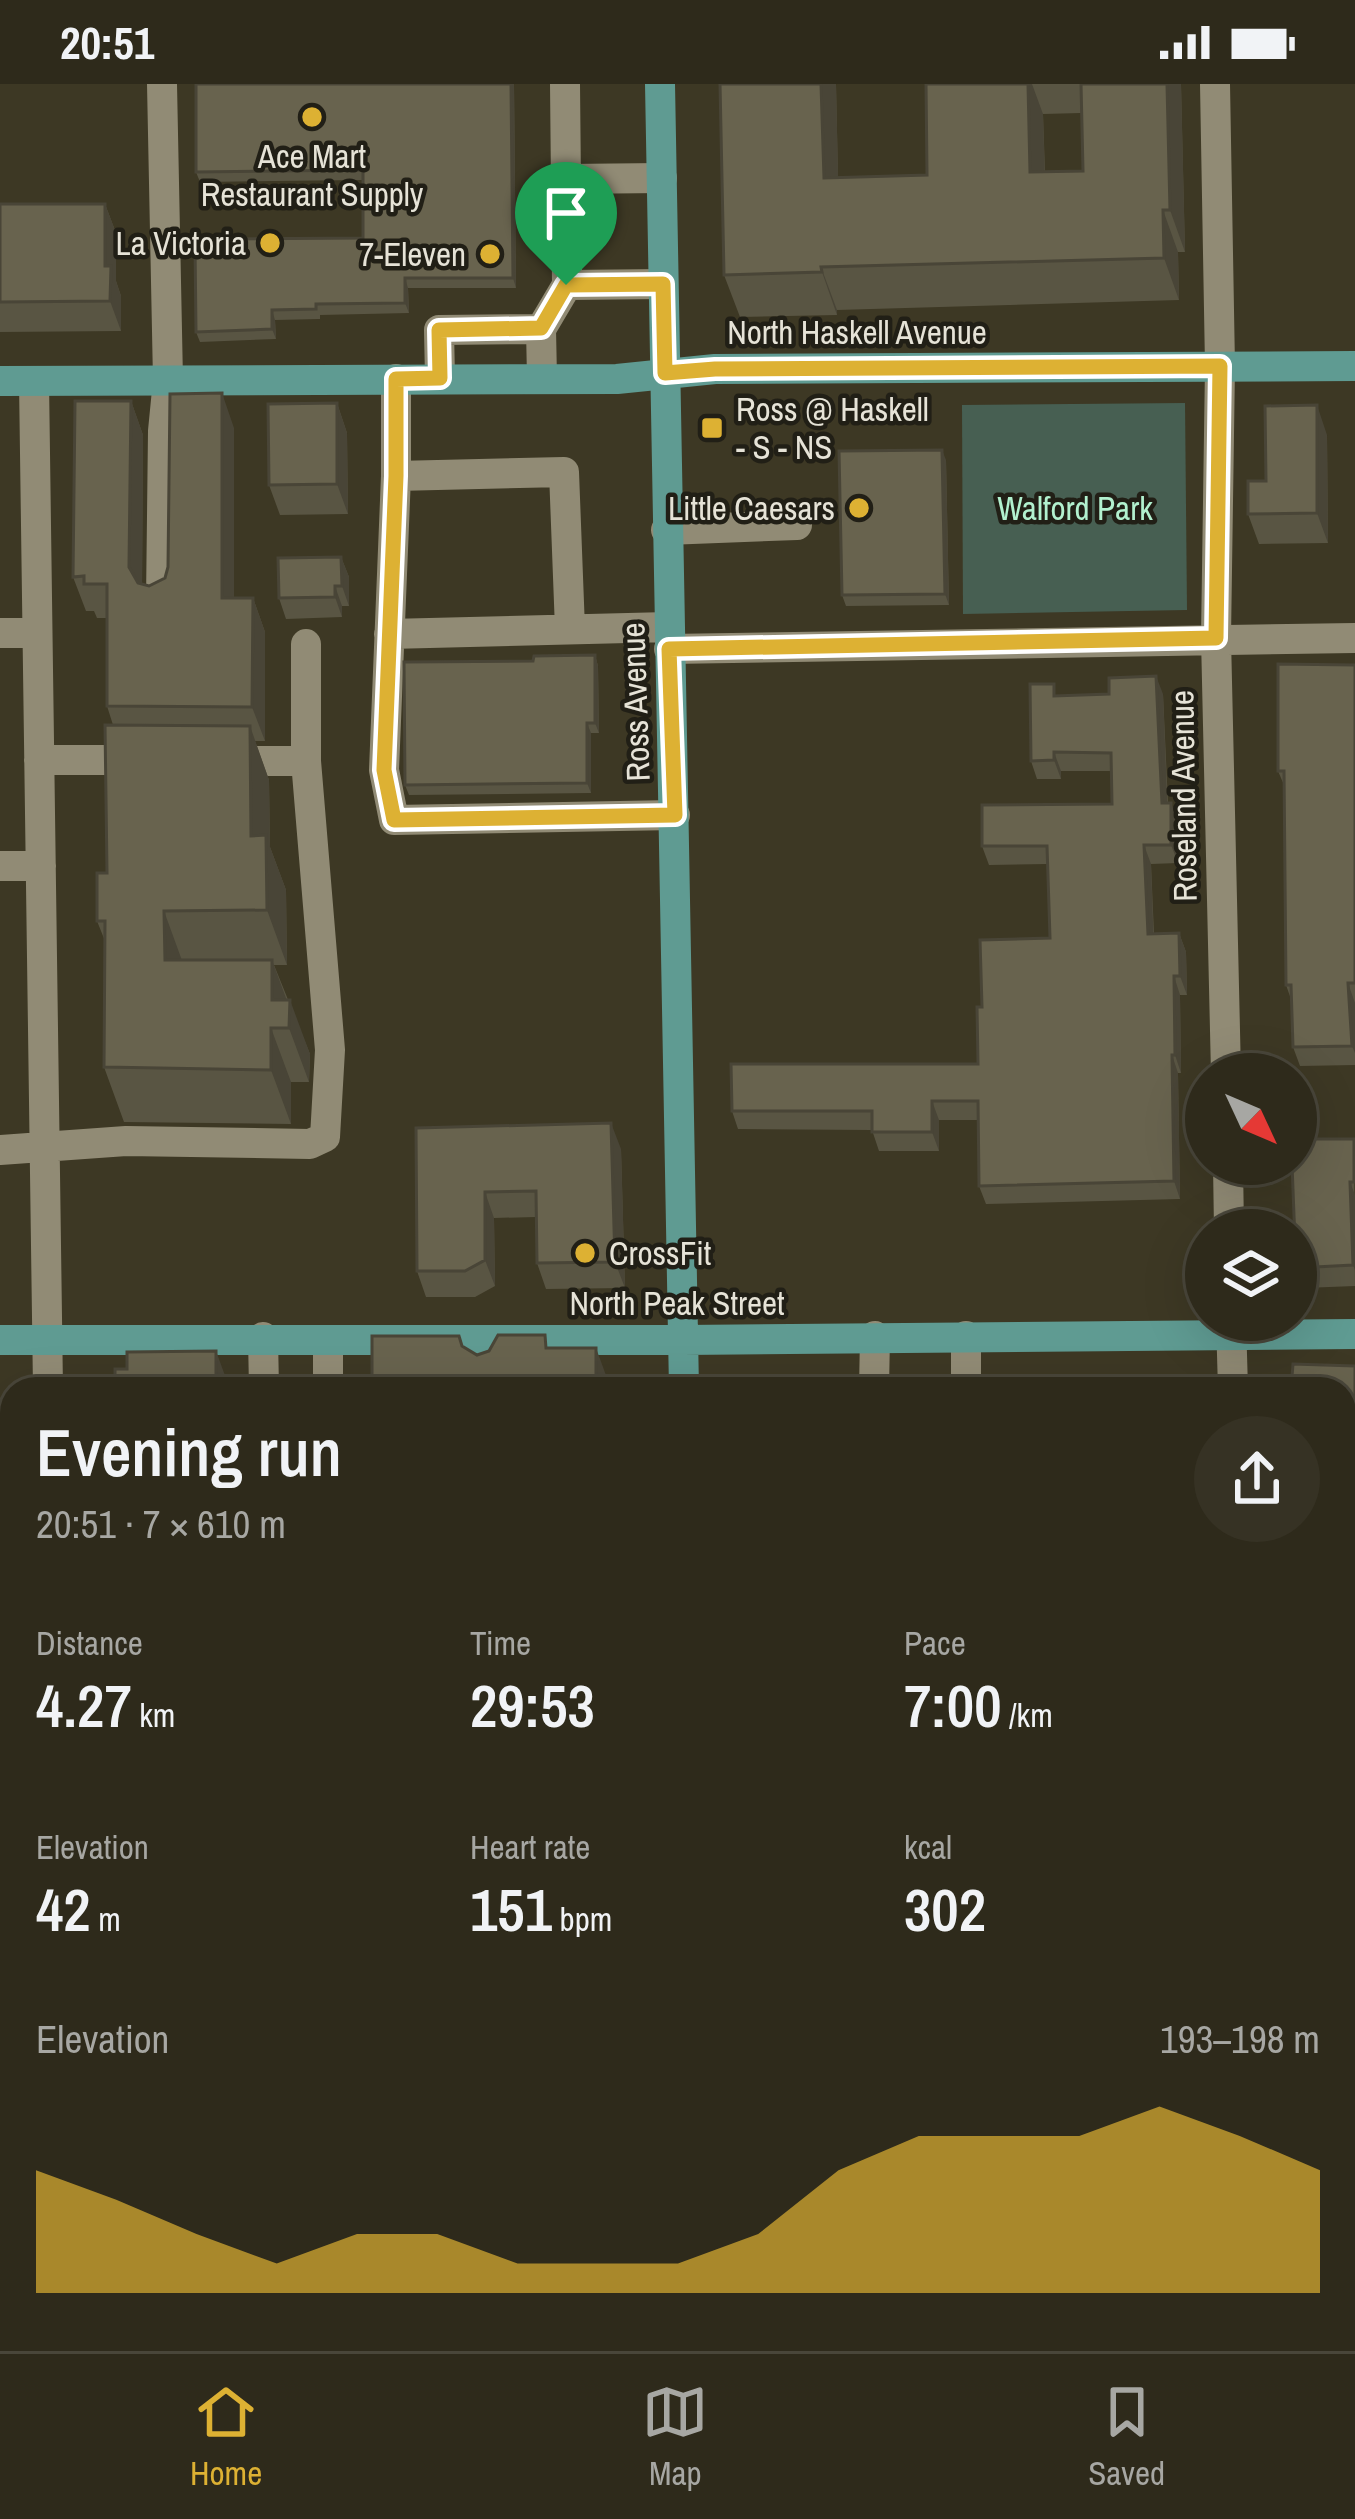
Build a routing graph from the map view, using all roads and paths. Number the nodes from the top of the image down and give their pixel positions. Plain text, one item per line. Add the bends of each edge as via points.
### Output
1 (162, 84) edge
2 (565, 84) edge
3 (660, 84) edge
4 (1215, 84) edge
5 (662, 178) junction
6 (566, 179) junction
7 (663, 284) junction
8 (566, 285) junction
9 (541, 328) junction
10 (1220, 366) junction
11 (1355, 366) edge
12 (665, 373) junction
13 (440, 378) junction
14 (396, 379) junction
15 (542, 379) junction
16 (168, 380) junction
17 (0, 381) edge
18 (34, 381) junction
19 (396, 476) junction
20 (796, 525) dead end
21 (666, 530) junction
22 (161, 601) edge
23 (570, 629) junction
24 (38, 633) junction
25 (0, 634) edge
26 (389, 634) junction
27 (669, 638) junction
28 (1216, 638) junction
29 (1355, 638) edge
30 (306, 644) dead end
31 (39, 760) junction
32 (306, 761) junction
33 (675, 815) junction
34 (0, 866) edge
35 (41, 866) junction
36 (1226, 1053) edge
37 (46, 1148) junction
38 (0, 1150) edge
39 (1185, 1329) edge
40 (1317, 1332) edge
41 (1355, 1334) edge
42 (875, 1336) junction
43 (966, 1336) junction
44 (263, 1337) junction
45 (0, 1340) edge
46 (48, 1340) junction
47 (328, 1340) junction
48 (497, 1340) junction
49 (683, 1340) junction
50 (1231, 1341) edge
51 (497, 1374) edge
52 (48, 1377) edge
53 (265, 1377) edge
54 (328, 1377) edge
55 (684, 1377) edge
56 (874, 1377) edge
57 (966, 1377) edge
58 (1233, 1377) edge

1 - 16 street
2 - 6 street
3 - 5 main road, Ross Avenue
4 - 10 street, Roseland Avenue
5 - 6 street
5 - 7 main road, Ross Avenue
6 - 8 street
7 - 8 street
7 - 12 main road, Ross Avenue
8 - 9 street
9 - 13 street via 439,330
9 - 15 street
10 - 11 main road, North Haskell Avenue
10 - 12 main road, North Haskell Avenue
10 - 28 street, Roseland Avenue
12 - 15 main road, North Haskell Avenue
12 - 21 main road, Ross Avenue
13 - 14 main road, North Haskell Avenue
13 - 15 main road, North Haskell Avenue
14 - 16 main road, North Haskell Avenue
14 - 19 street
16 - 18 main road, North Haskell Avenue
16 - 22 street
17 - 18 main road, North Haskell Avenue
18 - 24 street
19 - 23 street via 564,472
19 - 26 street
20 - 21 street
21 - 27 main road, Ross Avenue
23 - 26 street
23 - 27 street
24 - 25 street
24 - 31 street
26 - 33 street via 384,770 394,820
27 - 28 street
27 - 33 main road, Ross Avenue
28 - 29 street
28 - 36 street, Roseland Avenue
30 - 32 street
31 - 32 street
31 - 35 street
32 - 37 street via 330,1050 325,1136 310,1144
33 - 49 main road, Ross Avenue
34 - 35 street
35 - 37 street
37 - 38 street
37 - 46 street
39 - 43 main road, North Peak Street
40 - 41 main road, North Peak Street
42 - 43 main road, North Peak Street
42 - 49 main road, North Peak Street
42 - 56 street
43 - 57 street
44 - 46 main road, North Peak Street
44 - 47 main road, North Peak Street
44 - 53 street
45 - 46 main road, North Peak Street
46 - 52 street
47 - 48 main road, North Peak Street
47 - 54 street
48 - 49 main road, North Peak Street
48 - 51 street
49 - 55 main road, Ross Avenue
50 - 58 street

